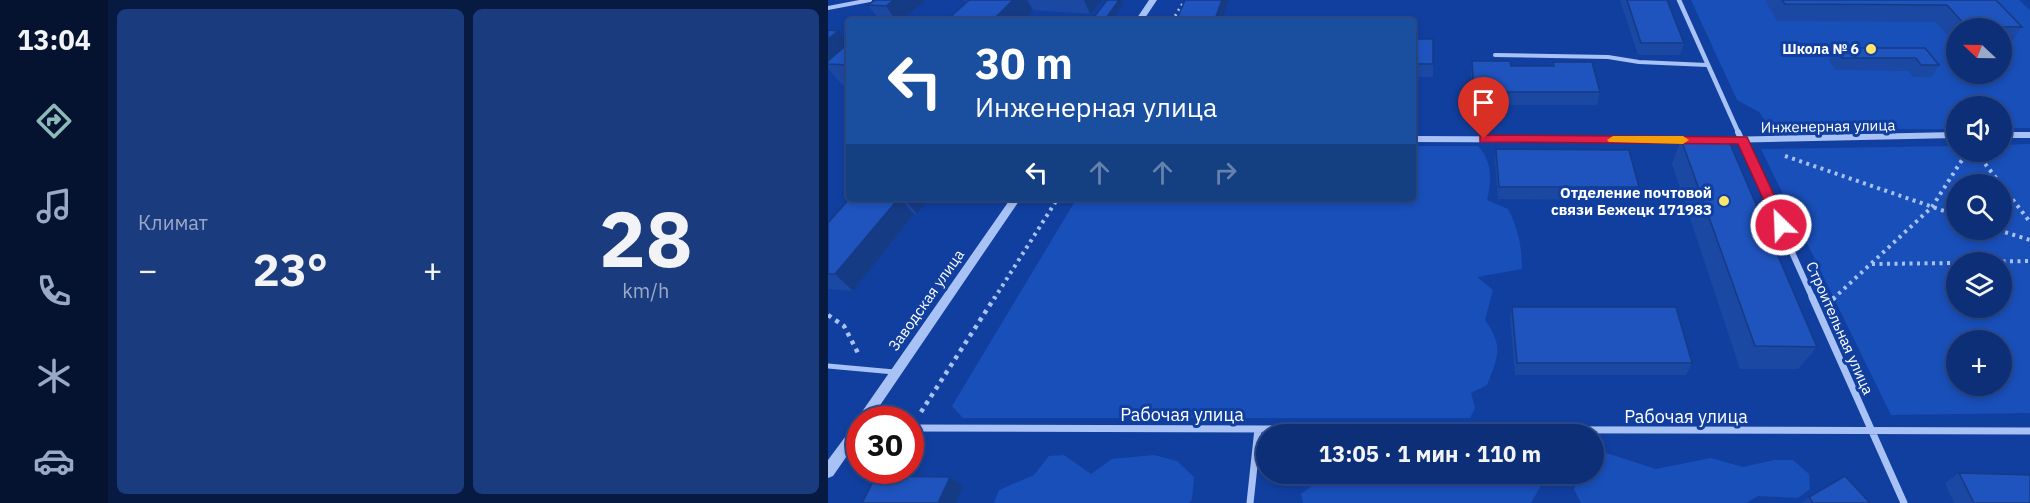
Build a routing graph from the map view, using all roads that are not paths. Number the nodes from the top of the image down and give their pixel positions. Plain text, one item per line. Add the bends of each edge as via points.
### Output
1 (870, 0) edge
2 (1153, 0) edge
3 (1679, 0) edge
4 (828, 8) edge
5 (1141, 18) edge
6 (1495, 55) dead end
7 (1707, 65) junction
8 (1946, 135) edge
9 (2012, 135) edge
10 (2030, 135) edge
11 (1416, 139) edge
12 (1695, 140) edge
13 (1719, 140) edge
14 (1742, 140) junction
15 (1014, 201) edge
16 (828, 366) edge
17 (896, 372) junction
18 (873, 406) edge
19 (924, 428) edge
20 (1256, 429) edge
21 (1604, 431) edge
22 (2030, 431) edge
23 (1873, 432) junction
24 (846, 445) edge
25 (1256, 448) edge
26 (828, 471) edge
27 (1250, 503) edge
28 (1904, 503) edge

1 - 4 lane
2 - 5 street
3 - 7 street, Строительная улица
6 - 7 lane via 1608,57
7 - 14 street, Строительная улица
8 - 14 street, Инженерная улица
9 - 10 street
11 - 12 street
13 - 14 street, Инженерная улица
14 - 23 street, Строительная улица
15 - 17 street, Заводская улица
16 - 17 lane
17 - 18 street, Заводская улица
19 - 20 street, Рабочая улица
21 - 23 street, Рабочая улица
22 - 23 street, Рабочая улица
23 - 28 street, Строительная улица
24 - 26 street, Заводская улица
25 - 27 street

